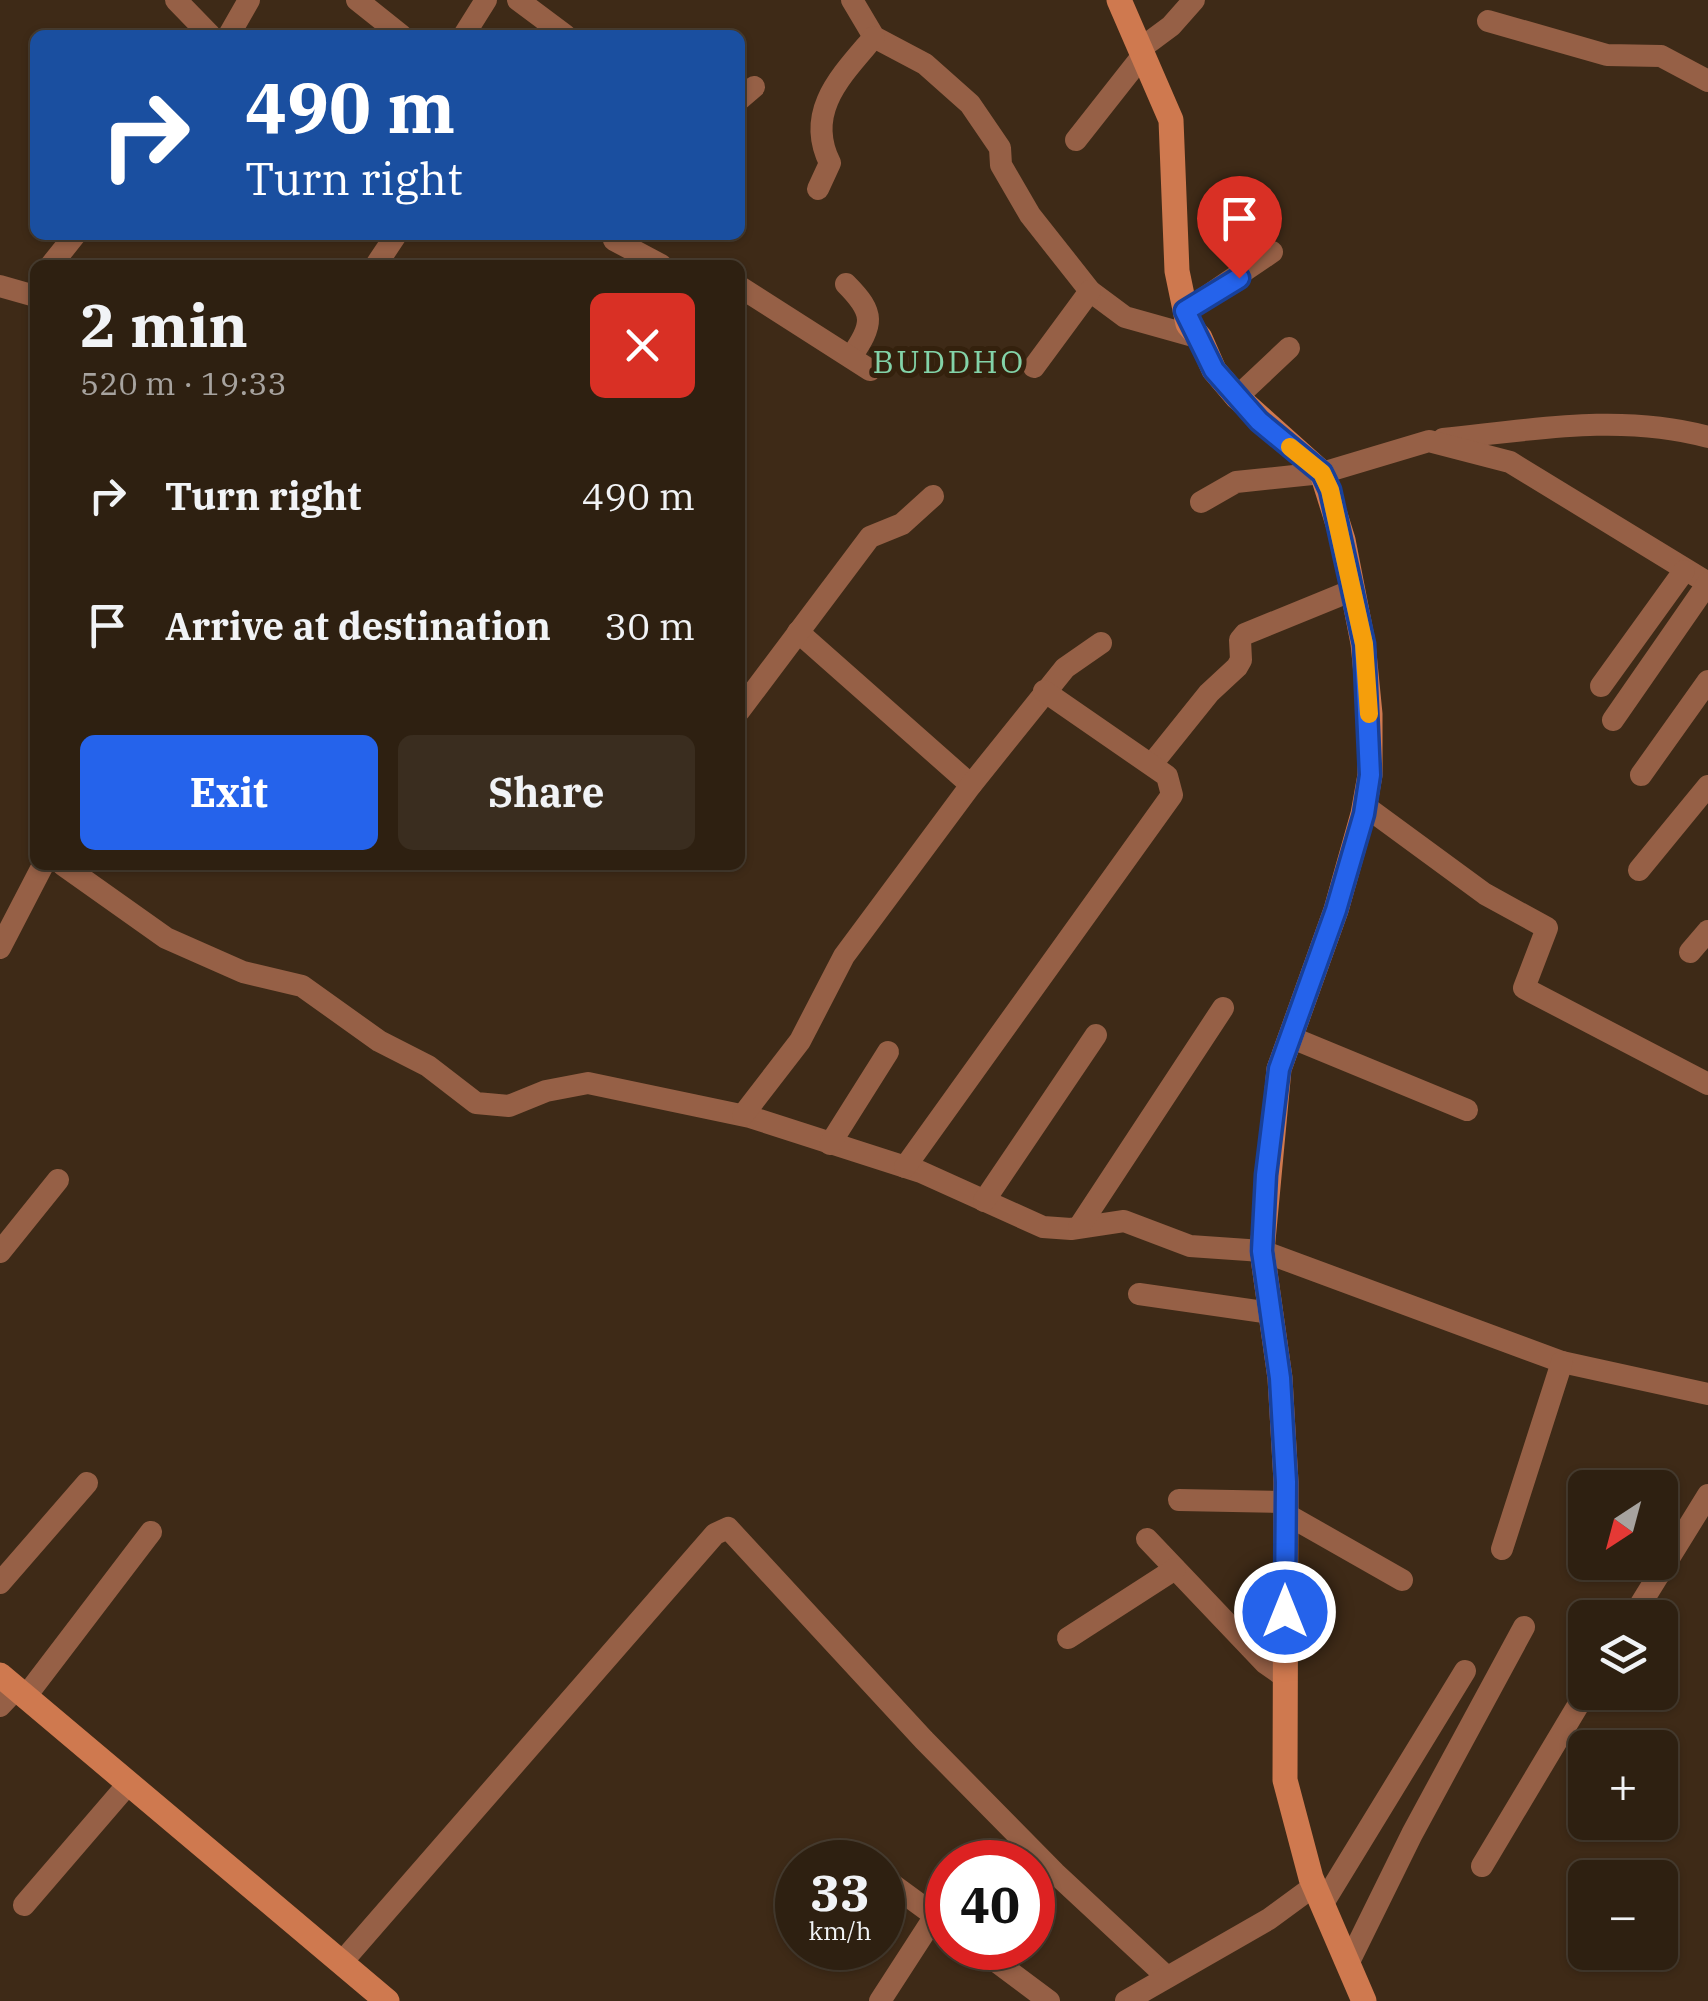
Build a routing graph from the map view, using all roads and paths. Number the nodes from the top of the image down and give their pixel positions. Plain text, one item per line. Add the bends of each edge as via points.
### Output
1 (176, 0) edge
2 (248, 0) edge
3 (357, 0) edge
4 (486, 0) edge
5 (518, 0) edge
6 (852, 0) edge
7 (1119, 0) edge
8 (1194, 0) edge
9 (1488, 21) dead end
10 (205, 30) edge
11 (231, 30) edge
12 (395, 30) edge
13 (467, 30) edge
14 (558, 30) edge
15 (874, 37) junction
16 (1142, 52) junction
17 (1708, 81) edge
18 (1076, 140) dead end
19 (818, 189) dead end
20 (71, 240) edge
21 (614, 240) edge
22 (1272, 252) dead end
23 (55, 260) edge
24 (651, 260) edge
25 (846, 284) dead end
26 (0, 286) edge
27 (745, 290) edge
28 (30, 291) edge
29 (1090, 291) junction
30 (1185, 311) junction
31 (1200, 338) junction
32 (1289, 348) dead end
33 (1034, 367) dead end
34 (1238, 397) junction
35 (1708, 437) edge
36 (1429, 441) junction
37 (1322, 473) junction
38 (933, 496) dead end
39 (1201, 502) dead end
40 (1684, 571) junction
41 (1708, 583) edge
42 (1353, 590) junction
43 (798, 632) junction
44 (1102, 643) dead end
45 (1708, 681) edge
46 (1601, 686) dead end
47 (1044, 692) junction
48 (745, 703) edge
49 (1613, 720) dead end
50 (1152, 764) junction
51 (1641, 774) dead end
52 (971, 785) junction
53 (1708, 786) edge
54 (1365, 806) junction
55 (39, 870) edge
56 (70, 870) edge
57 (1638, 870) dead end
58 (1708, 931) edge
59 (0, 948) edge
60 (1690, 952) dead end
61 (1223, 1008) dead end
62 (1096, 1035) dead end
63 (1290, 1037) junction
64 (888, 1052) dead end
65 (1708, 1084) edge
66 (1466, 1110) dead end
67 (743, 1115) junction
68 (830, 1144) junction
69 (906, 1167) junction
70 (58, 1180) dead end
71 (984, 1201) junction
72 (8, 1226) edge
73 (1079, 1228) junction
74 (1262, 1251) junction
75 (0, 1252) edge
76 (1139, 1294) dead end
77 (1271, 1313) junction
78 (1562, 1362) junction
79 (1708, 1394) edge
80 (87, 1483) dead end
81 (1708, 1496) edge
82 (1179, 1500) dead end
83 (1286, 1508) junction
84 (151, 1532) dead end
85 (1147, 1538) dead end
86 (1502, 1548) dead end
87 (1176, 1568) junction
88 (1402, 1580) dead end
89 (0, 1583) edge
90 (1643, 1600) edge
91 (1524, 1627) dead end
92 (1068, 1638) dead end
93 (1466, 1670) dead end
94 (1285, 1677) junction
95 (11, 1691) edge
96 (1575, 1710) edge
97 (129, 1782) junction
98 (1482, 1866) dead end
99 (1318, 1895) junction
100 (24, 1905) dead end
101 (925, 1942) edge
102 (342, 1962) junction
103 (1348, 1964) junction
104 (1007, 1970) edge
105 (1167, 1976) junction
106 (387, 2001) edge
107 (880, 2001) edge
108 (1049, 2001) edge
109 (1126, 2001) edge
110 (1364, 2001) edge

1 - 10 street
2 - 11 street
3 - 12 street
4 - 13 street
5 - 14 street
6 - 15 street
7 - 16 street
8 - 16 street
9 - 17 street via 1607,55 1661,56
15 - 19 street via 838,78 823,110 820,135 830,163
15 - 29 street via 925,64 970,104 1000,148 1001,165 1030,215
16 - 18 street
16 - 30 street via 1172,120 1177,271
20 - 23 street
21 - 24 street
22 - 30 street
25 - 27 street via 869,314 860,364
26 - 28 street
29 - 31 street via 1125,317
29 - 33 street
30 - 31 street
31 - 34 street via 1214,370
32 - 34 street
34 - 37 street
35 - 36 street via 1592,424
36 - 37 street
36 - 40 street via 1510,462
37 - 39 street via 1236,482
37 - 42 street
38 - 43 street via 902,524 870,537
40 - 41 street
40 - 46 street
41 - 49 street
42 - 50 street via 1245,634 1242,660
42 - 54 street via 1370,714
43 - 48 street
43 - 52 street
44 - 47 street
45 - 51 street
47 - 50 street
47 - 52 street
50 - 69 street via 1167,776 1172,795
52 - 67 street via 844,956 800,1040
53 - 57 street
54 - 63 street
54 - 65 street via 1486,894 1547,928 1524,988
55 - 59 street
56 - 67 street via 166,938 255,976 302,986 476,1102 509,1106 588,1083
58 - 60 street
61 - 73 street
62 - 71 street
63 - 66 street
63 - 74 street via 1279,1069
64 - 68 street
67 - 68 street
68 - 69 street
69 - 71 street
70 - 72 street
71 - 73 street via 1042,1227
72 - 75 street
73 - 74 street via 1124,1220 1190,1246
74 - 77 street
74 - 78 street
76 - 77 street
77 - 83 street
78 - 79 street
78 - 86 street
80 - 89 street
81 - 90 street
82 - 83 street
83 - 88 street
83 - 94 street
84 - 95 street
85 - 87 street
87 - 92 street
87 - 94 street
91 - 103 street
93 - 99 street
94 - 99 street via 1285,1780
95 - 97 street
96 - 98 street
97 - 100 street
97 - 102 street
99 - 103 street
99 - 105 street
101 - 107 street
102 - 105 street via 728,1528 924,1740
102 - 106 street
103 - 110 street
104 - 108 street
105 - 109 street

